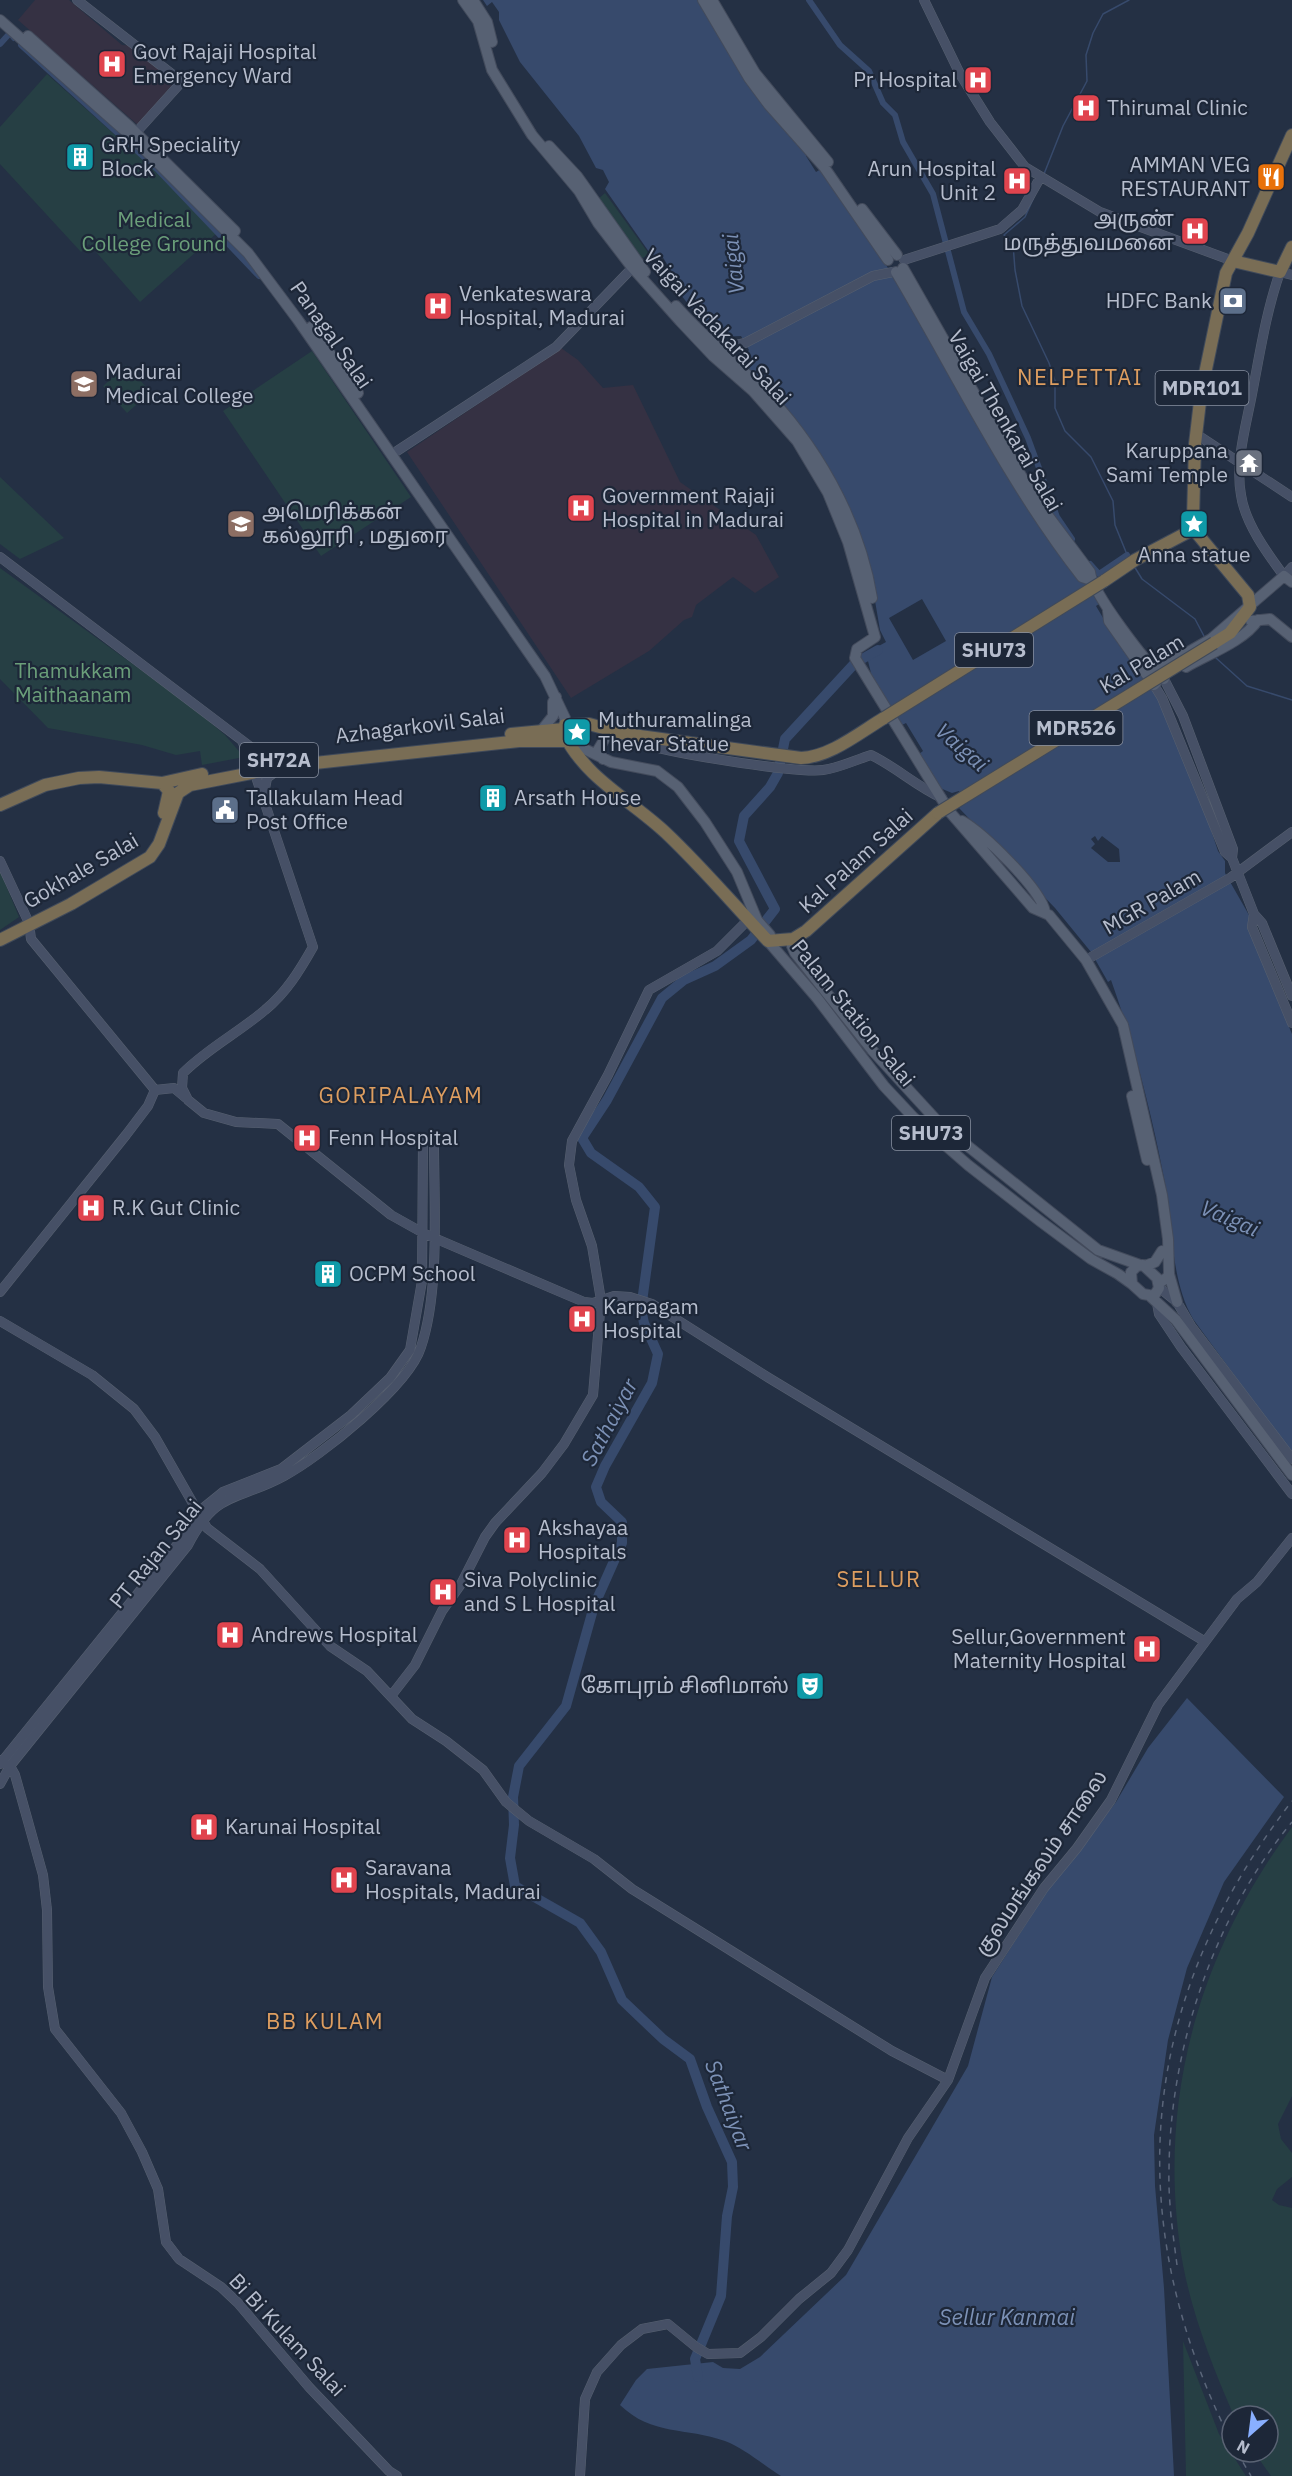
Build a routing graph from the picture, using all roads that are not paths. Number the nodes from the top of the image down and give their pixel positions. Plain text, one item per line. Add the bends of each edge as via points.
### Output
1 (77, 0) edge
2 (463, 0) edge
3 (472, 0) edge
4 (703, 0) edge
5 (711, 0) edge
6 (924, 0) edge
7 (0, 12) edge
8 (0, 20) edge
9 (134, 135) junction
10 (1292, 135) edge
11 (1043, 180) junction
12 (1292, 247) edge
13 (1233, 261) junction
14 (634, 264) junction
15 (895, 264) junction
16 (1286, 274) edge
17 (745, 343) junction
18 (716, 348) junction
19 (728, 361) junction
20 (1198, 435) junction
21 (397, 450) joint
22 (1241, 464) junction
23 (1292, 497) edge
24 (1194, 525) junction
25 (0, 557) edge
26 (1289, 575) edge
27 (1249, 601) junction
28 (1258, 620) junction
29 (1230, 633) junction
30 (1292, 637) edge
31 (1210, 646) junction
32 (1152, 677) junction
33 (1164, 679) junction
34 (556, 697) junction
35 (610, 730) junction
36 (541, 731) junction
37 (566, 732) junction
38 (241, 739) junction
39 (603, 759) junction
40 (289, 762) junction
41 (789, 763) junction
42 (254, 767) junction
43 (162, 783) junction
44 (178, 793) joint
45 (263, 797) junction
46 (942, 798) junction
47 (0, 805) edge
48 (938, 813) joint
49 (167, 823) junction
50 (1292, 832) edge
51 (1232, 858) junction
52 (0, 861) edge
53 (1234, 875) junction
54 (1254, 914) junction
55 (752, 922) junction
56 (29, 923) junction
57 (799, 936) junction
58 (0, 940) edge
59 (772, 941) junction
60 (795, 952) joint
61 (1089, 958) junction
62 (1292, 996) edge
63 (1112, 1008) junction
64 (1292, 1023) edge
65 (155, 1090) junction
66 (188, 1100) junction
67 (423, 1140) dead end
68 (434, 1143) dead end
69 (429, 1235) junction
70 (1162, 1251) junction
71 (1142, 1266) junction
72 (1169, 1274) junction
73 (1132, 1284) junction
74 (1159, 1284) junction
75 (0, 1292) edge
76 (601, 1300) junction
77 (1153, 1300) junction
78 (1177, 1302) junction
79 (1176, 1320) junction
80 (0, 1321) edge
81 (1292, 1460) edge
82 (1292, 1475) edge
83 (1292, 1494) edge
84 (199, 1516) junction
85 (1292, 1538) edge
86 (1204, 1641) junction
87 (391, 1696) junction
88 (3, 1762) edge
89 (1, 1778) edge
90 (18, 1785) junction
91 (948, 2079) junction
92 (397, 2476) edge
93 (580, 2476) edge

1 - 9 street via 177,78 178,86
2 - 14 main road, Vaigai Vadakarai Salai via 478,21 492,70 515,108 554,164 579,191 598,223
3 - 14 main road, Vaigai Vadakarai Salai via 487,22 495,63 520,104 546,143 577,176
4 - 15 main road, Vaigai Thenkarai Salai via 749,78 824,167
5 - 15 main road, Vaigai Thenkarai Salai via 755,73 826,159
6 - 11 street via 960,74 990,122 1024,167
7 - 9 main road, Panagal Salai
8 - 9 main road, Panagal Salai
9 - 21 main road, Panagal Salai via 253,249
9 - 34 main road, Panagal Salai via 248,253 385,444
10 - 13 highway
11 - 13 street via 1100,212
11 - 15 street via 1004,227
12 - 16 highway
13 - 16 highway
13 - 20 highway, MDR101
14 - 18 main road, Vaigai Vadakarai Salai
14 - 21 street via 556,347
15 - 17 street
15 - 32 main road, Vaigai Thenkarai Salai via 1015,483 1046,532 1082,577 1090,580 1108,611 1109,621
16 - 22 street via 1269,306
17 - 18 street
17 - 19 street
18 - 19 main road, Vaigai Vadakarai Salai
19 - 46 main road, Vaigai Vadakarai Salai via 759,386 803,438 837,492 867,567 876,623 875,637 857,650 857,662
20 - 22 street
20 - 24 highway, MDR101
22 - 23 street
22 - 26 street via 1240,493 1245,510
24 - 27 highway
24 - 41 highway, SHU73, bridge via 1171,543 1132,562 884,718 811,758
25 - 38 street
26 - 27 main road via 1261,598
27 - 29 highway, MDR526
27 - 31 main road
28 - 29 main road, MDR526
28 - 30 main road, MDR526 via 1270,619
28 - 31 main road
29 - 31 highway, MDR526
31 - 32 main road
31 - 33 main road
31 - 48 highway, Kal Palam / MDR526, bridge
32 - 33 main road, Vaigai Thenkarai Salai
32 - 51 street, Vaigai Thenkarai Salai via 1225,852
33 - 51 street, Vaigai Thenkarai Salai via 1183,716 1233,849
34 - 36 main road via 553,716
34 - 37 main road, Panagal Salai
35 - 37 highway, SHU73 via 589,724
35 - 39 main road via 598,750
35 - 41 highway, SHU73
36 - 37 highway, Azhagarkovil Salai / SH72A
36 - 40 highway, Azhagarkovil Salai / SH72A
37 - 39 main road
37 - 40 highway, Azhagarkovil Salai / SH72A via 519,741
37 - 55 highway, Palam Station Salai / SHU73 via 591,771 666,832
38 - 40 street via 256,751
38 - 42 street
39 - 55 main road via 657,771 678,787 737,872
40 - 42 highway, Azhagarkovil Salai / SH72A
40 - 45 street via 271,773
41 - 46 street via 822,771 871,755
42 - 43 highway, Azhagarkovil Salai / SH72A
42 - 44 highway, Azhagarkovil Salai / SH72A via 190,785
42 - 45 street
43 - 47 highway, Azhagarkovil Salai / SH72A via 79,778 45,785
43 - 49 highway, Gokhale Salai via 169,791 163,815
44 - 49 highway, Gokhale Salai
45 - 66 street via 313,947 295,979 267,1010 200,1056 183,1073 182,1088
46 - 61 main road, Vaigai Vadakarai Salai via 954,818 1033,908 1045,912
48 - 57 highway, Kal Palam Salai / MDR526
49 - 56 highway, Gokhale Salai via 150,857 71,904
50 - 53 street, MGR Palam
51 - 53 street, Vaigai Thenkarai Salai
52 - 56 street
53 - 54 street, Vaigai Thenkarai Salai
53 - 61 street, MGR Palam
54 - 62 street, Vaigai Thenkarai Salai via 1262,923
54 - 64 street, Vaigai Thenkarai Salai via 1252,927
55 - 59 highway, Palam Station Salai / SHU73
55 - 76 street via 717,951 649,990 572,1142 569,1165 592,1246
56 - 58 highway, Gokhale Salai
56 - 65 street via 31,939
57 - 59 highway, Kal Palam Salai / MDR526
57 - 60 main road, Kal Palam Salai via 792,946
59 - 73 main road, Palam Station Salai / SHU73 via 884,1086 913,1117 1063,1238
60 - 71 main road, Palam Station Salai / SHU73 via 872,1050 939,1123 1098,1250
61 - 63 main road, Vaigai Vadakarai Salai
63 - 70 main road, Vaigai Vadakarai Salai via 1156,1194
63 - 72 main road, Vaigai Vadakarai Salai via 1123,1025 1162,1195
65 - 66 street via 174,1088
65 - 75 street via 132,1128
66 - 69 street via 214,1117 278,1124 391,1215
67 - 69 street, PT Rajan Salai
68 - 69 street, PT Rajan Salai
69 - 76 street via 549,1289 584,1302
69 - 84 street, PT Rajan Salai via 414,1336 410,1350 390,1378 302,1455 281,1469 223,1492
70 - 71 main road via 1155,1262
70 - 74 main road, Vaigai Vadakarai Salai
71 - 73 main road via 1131,1272
71 - 74 main road, SHU73
72 - 74 main road
72 - 78 main road, Vaigai Vadakarai Salai
73 - 77 main road, SHU73
74 - 77 main road
74 - 78 street
74 - 79 main road, SHU73
76 - 86 street via 630,1297 652,1304
76 - 87 street via 593,1395 542,1473 485,1537 415,1665
77 - 79 main road, SHU73
77 - 83 street via 1181,1347
78 - 81 street
79 - 82 main road, SHU73
80 - 84 street via 92,1375 134,1408 155,1437
84 - 87 street via 234,1551 260,1569 330,1646 367,1671
84 - 88 street, PT Rajan Salai via 188,1545
85 - 86 street, குலமங்கலம் சாலை
86 - 91 street, குலமங்கலம் சாலை via 1158,1705 1111,1800 1044,1888 985,1978
87 - 91 street via 412,1719 483,1770 506,1802 536,1826 594,1859 632,1888 891,2051
88 - 89 street, PT Rajan Salai
88 - 90 street, Bi Bi Kulam Salai
89 - 90 street
90 - 92 street, Bi Bi Kulam Salai via 43,1875 48,1987 55,2029 121,2113 137,2142 158,2189 166,2242 179,2259 238,2303 309,2387
91 - 93 street, குலமங்கலம் சாலை via 908,2138 848,2250 831,2273 762,2337 740,2353 708,2354 668,2324 642,2329 621,2345 597,2372 585,2399

